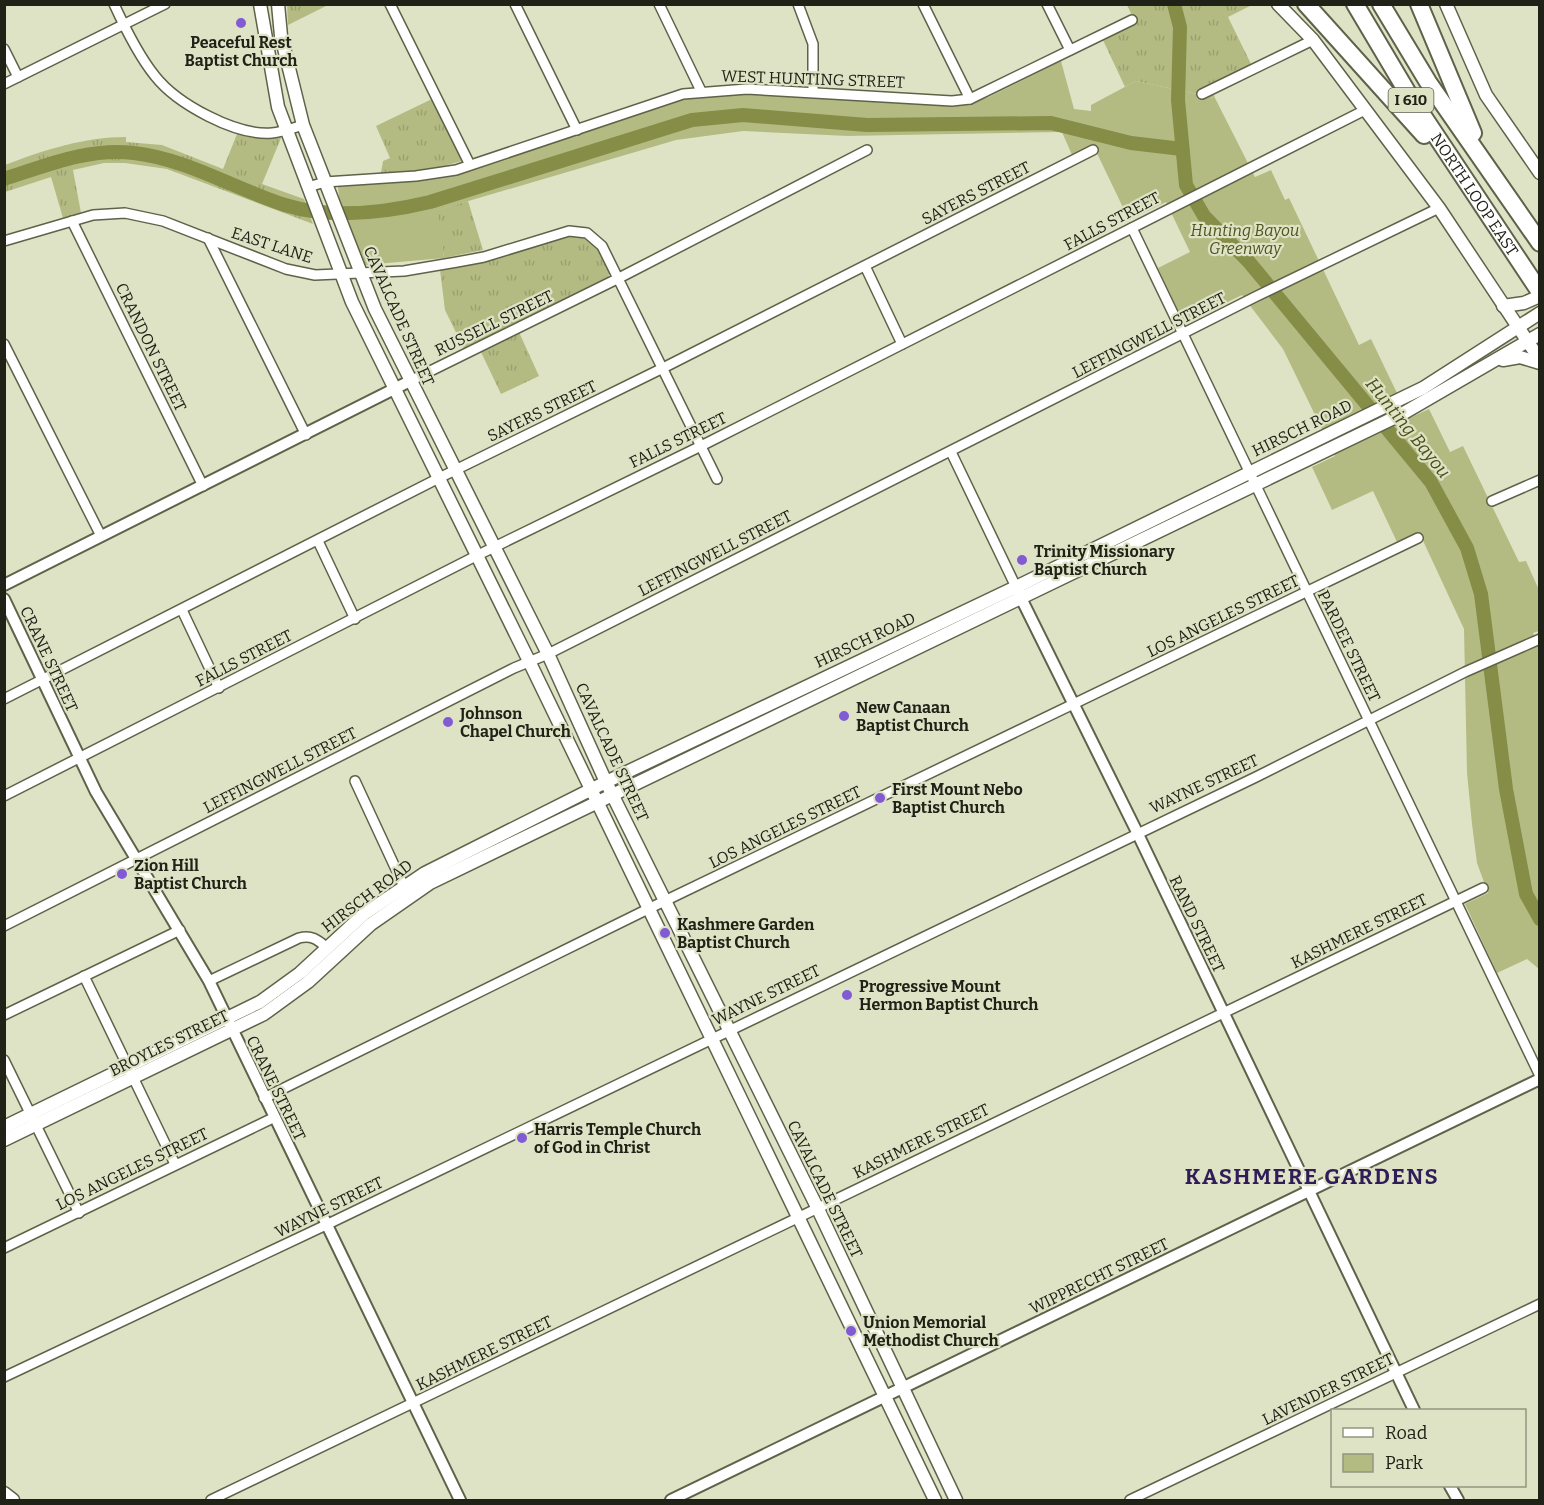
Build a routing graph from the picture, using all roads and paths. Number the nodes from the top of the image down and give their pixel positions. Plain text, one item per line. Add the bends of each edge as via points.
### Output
1 (114, 4) edge
2 (165, 4) edge
3 (260, 4) edge
4 (278, 4) edge
5 (390, 4) edge
6 (515, 4) edge
7 (659, 4) edge
8 (798, 4) edge
9 (923, 4) edge
10 (1047, 4) edge
11 (1278, 4) edge
12 (1306, 4) edge
13 (1355, 4) edge
14 (1381, 4) edge
15 (1419, 4) edge
16 (1446, 4) edge
17 (1132, 20) dead end
18 (124, 25) junction
19 (281, 38) junction
20 (1313, 40) junction
21 (265, 41) junction
22 (4, 49) edge
23 (1070, 50) junction
24 (18, 77) junction
25 (4, 84) edge
26 (701, 91) junction
27 (813, 92) junction
28 (1202, 94) dead end
29 (970, 99) junction
30 (1365, 110) junction
31 (303, 125) junction
32 (577, 129) junction
33 (286, 130) junction
34 (867, 150) dead end
35 (1093, 150) dead end
36 (470, 165) junction
37 (1539, 173) edge
38 (325, 182) junction
39 (1500, 185) junction
40 (1472, 192) junction
41 (310, 193) junction
42 (1439, 208) junction
43 (72, 221) junction
44 (1132, 228) junction
45 (208, 238) junction
46 (4, 242) edge
47 (1539, 243) edge
48 (865, 266) junction
49 (340, 274) junction
50 (360, 274) junction
51 (619, 278) junction
52 (1535, 286) edge
53 (1539, 296) edge
54 (1503, 306) junction
55 (1539, 313) edge
56 (1517, 327) junction
57 (1182, 334) junction
58 (1539, 334) edge
59 (1527, 342) junction
60 (4, 344) edge
61 (902, 344) junction
62 (1539, 362) edge
63 (1485, 367) junction
64 (663, 368) junction
65 (410, 381) junction
66 (393, 389) junction
67 (306, 435) junction
68 (701, 446) junction
69 (951, 452) junction
70 (455, 471) junction
71 (1249, 472) junction
72 (439, 478) junction
73 (717, 478) dead end
74 (1539, 480) edge
75 (1255, 485) junction
76 (203, 486) junction
77 (1492, 501) dead end
78 (101, 536) junction
79 (1418, 538) dead end
80 (318, 541) junction
81 (494, 547) junction
82 (476, 555) junction
83 (4, 585) edge
84 (1018, 592) junction
85 (1306, 592) junction
86 (4, 598) edge
87 (182, 610) junction
88 (355, 619) junction
89 (1539, 639) edge
90 (548, 654) junction
91 (529, 661) junction
92 (42, 679) junction
93 (219, 688) junction
94 (4, 699) edge
95 (1075, 704) junction
96 (1369, 721) junction
97 (79, 757) junction
98 (355, 781) dead end
99 (609, 788) junction
100 (4, 796) edge
101 (592, 796) junction
102 (1136, 833) junction
103 (138, 859) junction
104 (1483, 888) dead end
105 (406, 891) junction
106 (666, 901) junction
107 (1456, 901) junction
108 (648, 909) junction
109 (4, 926) edge
110 (180, 930) junction
111 (330, 952) junction
112 (84, 976) junction
113 (209, 981) junction
114 (1223, 1013) junction
115 (4, 1015) edge
116 (226, 1019) junction
117 (728, 1030) junction
118 (232, 1031) junction
119 (710, 1039) junction
120 (4, 1060) edge
121 (128, 1068) junction
122 (1539, 1078) edge
123 (134, 1079) junction
124 (264, 1098) junction
125 (771, 1117) junction
126 (273, 1118) junction
127 (34, 1119) junction
128 (4, 1126) edge
129 (753, 1126) junction
130 (4, 1140) edge
131 (176, 1164) junction
132 (1310, 1192) junction
133 (817, 1207) junction
134 (79, 1213) junction
135 (797, 1217) junction
136 (327, 1225) junction
137 (4, 1248) edge
138 (859, 1297) junction
139 (1539, 1304) edge
140 (840, 1306) junction
141 (1396, 1373) junction
142 (4, 1377) edge
143 (902, 1387) junction
144 (884, 1396) junction
145 (414, 1404) junction
146 (1414, 1409) edge
147 (945, 1478) junction
148 (928, 1485) junction
149 (4, 1492) edge
150 (13, 1500) edge
151 (210, 1500) edge
152 (460, 1500) edge
153 (672, 1500) edge
154 (935, 1500) edge
155 (956, 1500) edge
156 (1130, 1500) edge

1 - 18 street
2 - 18 street
3 - 21 main road, CAVALCADE STREET
4 - 19 main road, CAVALCADE STREET
5 - 36 street
6 - 32 street
7 - 26 street
8 - 27 street via 813,44
9 - 29 street
10 - 23 street
11 - 20 main road
12 - 40 highway
13 - 40 highway, NORTH LOOP EAST / I 610 via 1408,95
14 - 39 highway, NORTH LOOP EAST / I 610 via 1428,82
15 - 39 highway via 1469,126
16 - 37 main road via 1486,95
17 - 23 street, WEST HUNTING STREET
18 - 24 street
18 - 33 street via 154,75 188,104 247,129 270,133
19 - 21 main road
19 - 31 main road, CAVALCADE STREET
20 - 28 street
20 - 30 main road
21 - 33 main road, CAVALCADE STREET
22 - 24 street
23 - 29 street, WEST HUNTING STREET
24 - 25 street
26 - 27 street, WEST HUNTING STREET
26 - 32 street, WEST HUNTING STREET
27 - 29 street, WEST HUNTING STREET
30 - 42 main road
30 - 44 street, FALLS STREET
31 - 33 street
31 - 38 main road, CAVALCADE STREET
32 - 36 street, WEST HUNTING STREET
33 - 41 main road, CAVALCADE STREET
34 - 51 street, RUSSELL STREET
35 - 48 street, SAYERS STREET
36 - 38 street, WEST HUNTING STREET via 416,176
38 - 41 street, WEST HUNTING STREET
38 - 50 main road, CAVALCADE STREET
39 - 47 highway, NORTH LOOP EAST / I 610
40 - 52 highway, NORTH LOOP EAST / I 610
41 - 49 main road, CAVALCADE STREET
42 - 54 main road
42 - 57 street, LEFFINGWELL STREET
43 - 45 street, EAST LANE via 93,214 125,213 163,221
43 - 46 street, EAST LANE
43 - 76 street, CRANDON STREET
44 - 57 street, PARDEE STREET
44 - 61 street, FALLS STREET
45 - 49 street, EAST LANE via 286,269
45 - 67 street
48 - 61 street
48 - 64 street, SAYERS STREET
49 - 50 street, EAST LANE
49 - 66 main road, CAVALCADE STREET
50 - 51 street, EAST LANE via 404,271 484,257 576,231 587,233 599,243
50 - 65 main road, CAVALCADE STREET
51 - 64 street, EAST LANE
51 - 65 street, RUSSELL STREET
53 - 54 main road
54 - 56 main road
55 - 56 main road, HIRSCH ROAD
56 - 59 main road
56 - 71 main road, HIRSCH ROAD via 1423,388
57 - 69 street, LEFFINGWELL STREET
57 - 71 street, PARDEE STREET
58 - 59 main road, HIRSCH ROAD
59 - 62 main road
59 - 63 main road, HIRSCH ROAD
60 - 78 street
61 - 68 street, FALLS STREET
62 - 63 main road via 1513,357
63 - 75 main road, HIRSCH ROAD via 1402,414
64 - 68 street, EAST LANE
64 - 70 street, SAYERS STREET
65 - 66 street, RUSSELL STREET
65 - 70 main road, CAVALCADE STREET
66 - 67 street, RUSSELL STREET
66 - 72 main road, CAVALCADE STREET
67 - 76 street, RUSSELL STREET
68 - 73 street, EAST LANE
68 - 81 street, FALLS STREET
69 - 84 street, RAND STREET
69 - 90 street, LEFFINGWELL STREET
70 - 72 street, SAYERS STREET
70 - 81 main road, CAVALCADE STREET
71 - 75 street, PARDEE STREET
71 - 84 main road, HIRSCH ROAD
72 - 80 street, SAYERS STREET
72 - 82 main road, CAVALCADE STREET
74 - 77 street
75 - 84 main road, HIRSCH ROAD
75 - 85 street, PARDEE STREET
76 - 78 street, RUSSELL STREET
78 - 83 street, RUSSELL STREET
79 - 85 street, LOS ANGELES STREET
80 - 87 street, SAYERS STREET
80 - 88 street
81 - 82 street, FALLS STREET
81 - 90 main road, CAVALCADE STREET
82 - 88 street, FALLS STREET
82 - 91 main road, CAVALCADE STREET
84 - 95 street, RAND STREET
84 - 99 main road, HIRSCH ROAD
85 - 95 street, LOS ANGELES STREET
85 - 96 street, PARDEE STREET
86 - 92 street, CRANE STREET
87 - 92 street, SAYERS STREET
87 - 93 street
88 - 93 street, FALLS STREET
89 - 96 street, WAYNE STREET
90 - 91 street, LEFFINGWELL STREET
90 - 99 main road, CAVALCADE STREET
91 - 101 main road, CAVALCADE STREET
91 - 103 street, LEFFINGWELL STREET
92 - 94 street, SAYERS STREET
92 - 97 street, CRANE STREET
93 - 97 street, FALLS STREET
95 - 102 street, RAND STREET
95 - 106 street, LOS ANGELES STREET
96 - 102 street, WAYNE STREET
96 - 107 street, PARDEE STREET
97 - 100 street, FALLS STREET
97 - 103 street, CRANE STREET
98 - 105 street
99 - 101 main road, HIRSCH ROAD
99 - 106 main road, CAVALCADE STREET
101 - 105 main road, HIRSCH ROAD
101 - 108 main road, CAVALCADE STREET
102 - 114 street, RAND STREET
102 - 117 street, WAYNE STREET
103 - 109 street, LEFFINGWELL STREET
103 - 110 street, CRANE STREET
104 - 107 street, KASHMERE STREET
105 - 111 main road, HIRSCH ROAD
106 - 108 street, LOS ANGELES STREET
106 - 117 main road, CAVALCADE STREET
107 - 114 street, KASHMERE STREET
107 - 122 street, PARDEE STREET
108 - 119 main road, CAVALCADE STREET
108 - 124 street, LOS ANGELES STREET
110 - 112 street
110 - 113 street, CRANE STREET
111 - 113 street, HIRSCH ROAD via 318,939 299,938
111 - 116 main road, BROYLES STREET via 275,992
111 - 118 main road, BROYLES STREET via 282,1002
112 - 115 street
112 - 121 street
113 - 116 street, CRANE STREET
114 - 132 street, RAND STREET
114 - 133 street, KASHMERE STREET
116 - 118 street, CRANE STREET
116 - 121 main road, BROYLES STREET
117 - 119 street, WAYNE STREET
117 - 125 main road, CAVALCADE STREET
118 - 123 main road, BROYLES STREET
118 - 124 street, CRANE STREET
119 - 129 main road, CAVALCADE STREET
119 - 136 street, WAYNE STREET
120 - 127 street
121 - 123 street
121 - 127 main road, BROYLES STREET
122 - 132 street, WIPPRECHT STREET
123 - 127 main road, BROYLES STREET
123 - 131 street
124 - 126 street, CRANE STREET
125 - 129 main road
125 - 133 main road, CAVALCADE STREET
126 - 131 street, LOS ANGELES STREET
126 - 136 street, CRANE STREET
127 - 128 main road, BROYLES STREET
127 - 130 main road, BROYLES STREET
127 - 134 street
129 - 135 main road, CAVALCADE STREET
131 - 134 street, LOS ANGELES STREET
132 - 141 street, RAND STREET
132 - 143 street, WIPPRECHT STREET
133 - 135 street, KASHMERE STREET
133 - 138 main road, CAVALCADE STREET
134 - 137 street, LOS ANGELES STREET
135 - 140 main road, CAVALCADE STREET
135 - 145 street, KASHMERE STREET
136 - 142 street, WAYNE STREET
136 - 145 street, CRANE STREET
138 - 140 main road
138 - 143 main road, CAVALCADE STREET
139 - 141 street, LAVENDER STREET
140 - 144 main road, CAVALCADE STREET
141 - 146 street, RAND STREET
141 - 156 street, LAVENDER STREET
143 - 144 street, WIPPRECHT STREET
143 - 147 main road, CAVALCADE STREET
144 - 148 main road, CAVALCADE STREET
144 - 153 street, WIPPRECHT STREET
145 - 151 street, KASHMERE STREET
145 - 152 street, CRANE STREET
147 - 148 main road
147 - 155 main road, CAVALCADE STREET
148 - 154 main road, CAVALCADE STREET
149 - 150 main road

